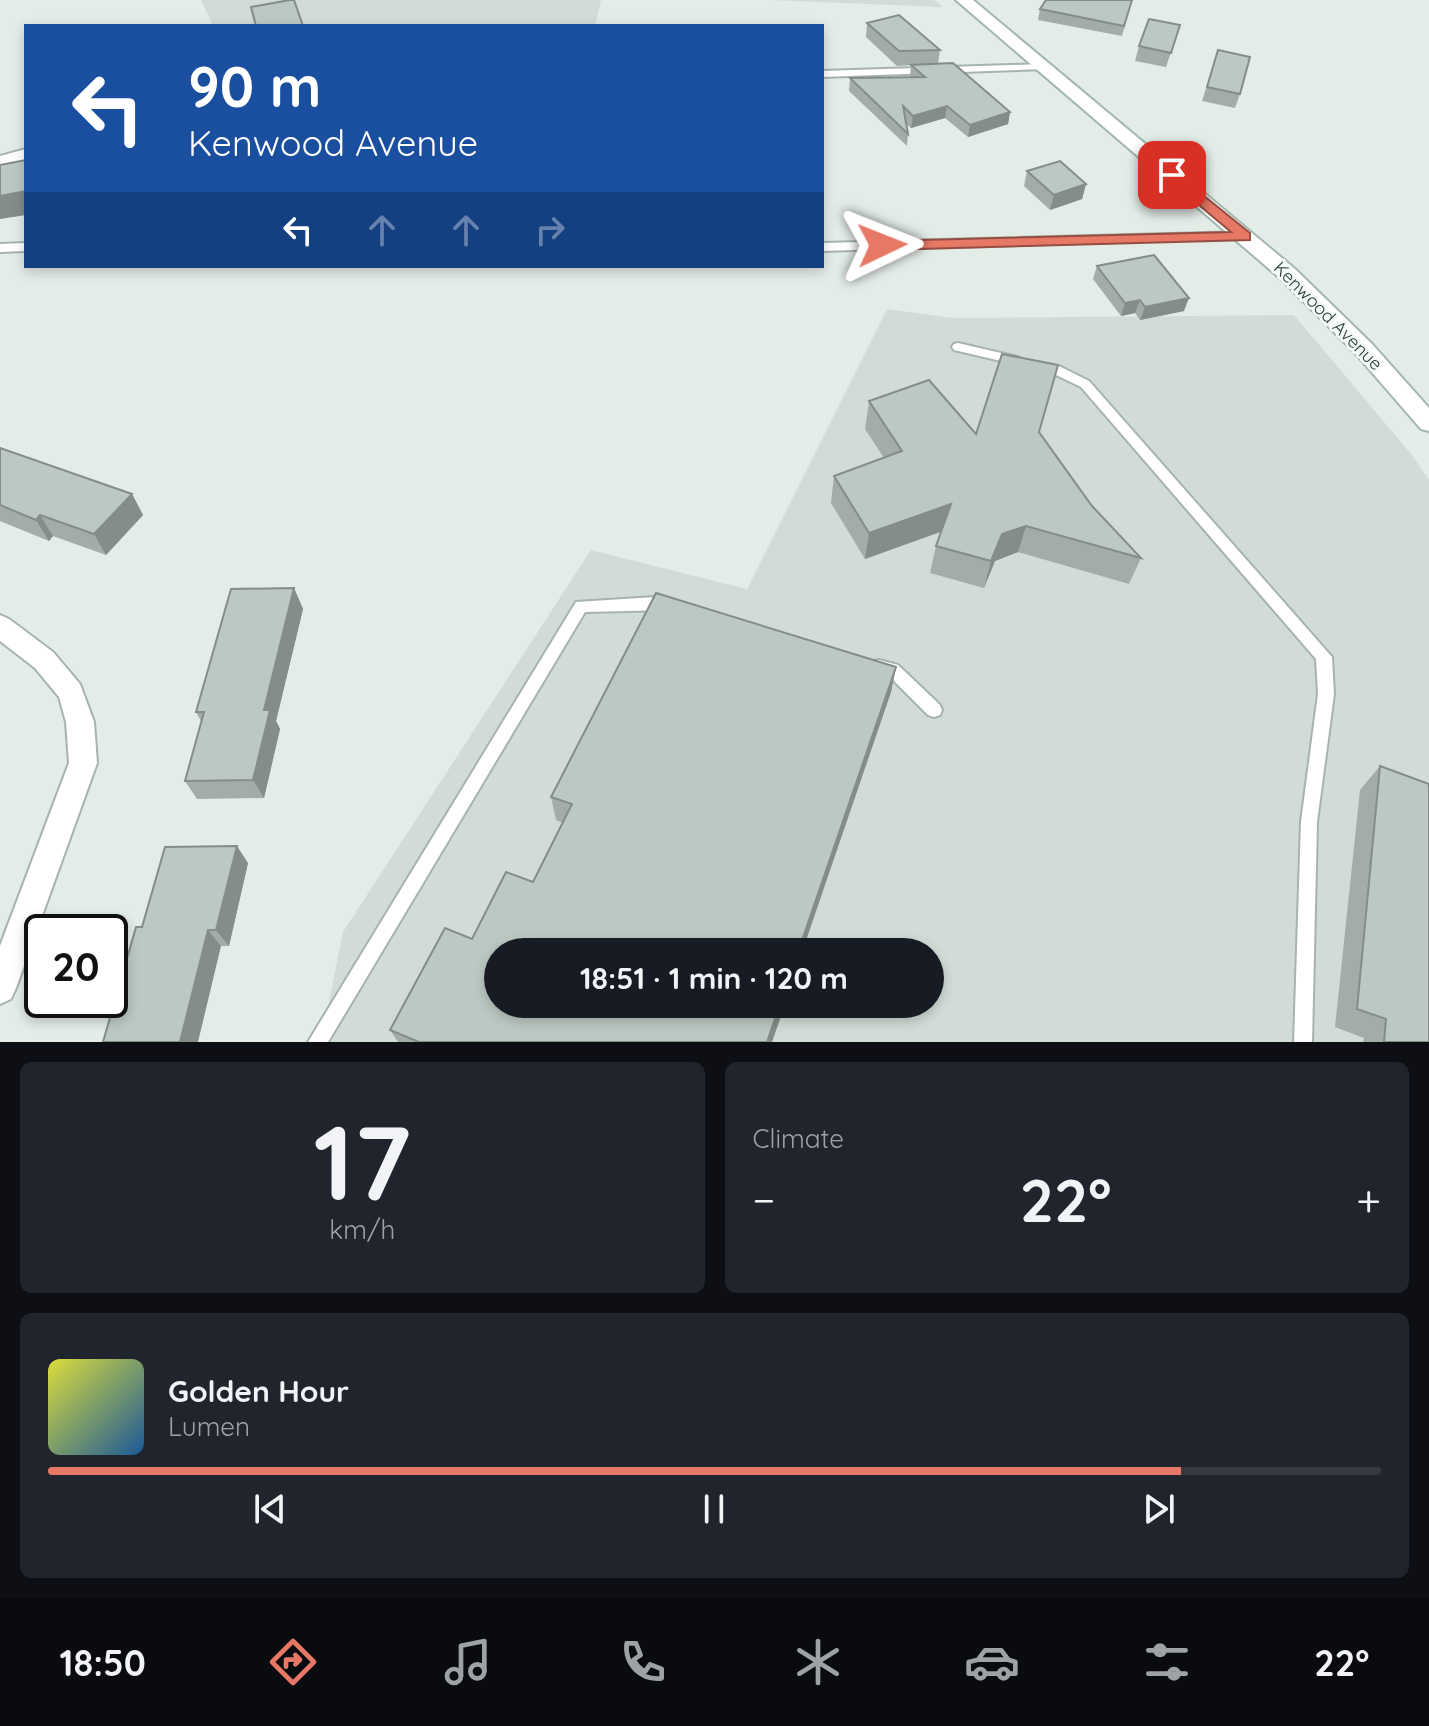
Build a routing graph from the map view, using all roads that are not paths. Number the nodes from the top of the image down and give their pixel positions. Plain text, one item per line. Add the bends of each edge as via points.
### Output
1 (964, 0) edge
2 (1044, 67) junction
3 (824, 74) edge
4 (24, 155) edge
5 (0, 162) edge
6 (1245, 236) junction
7 (24, 247) edge
8 (824, 247) edge
9 (0, 248) edge
10 (958, 347) dead end
11 (1429, 423) edge
12 (685, 611) edge
13 (0, 626) edge
14 (863, 662) edge
15 (934, 710) dead end
16 (0, 988) edge
17 (317, 1042) edge
18 (1303, 1042) edge

1 - 2 main road, Kenwood Avenue
2 - 3 lane
2 - 6 main road, Kenwood Avenue
4 - 5 main road
6 - 8 lane
6 - 11 main road, Kenwood Avenue via 1340,324
7 - 9 lane
10 - 18 lane via 1057,370 1085,384 1324,657 1326,694 1309,822
12 - 17 lane via 655,603 581,606
13 - 16 main road via 44,660 71,692 83,763
14 - 15 lane via 893,670

